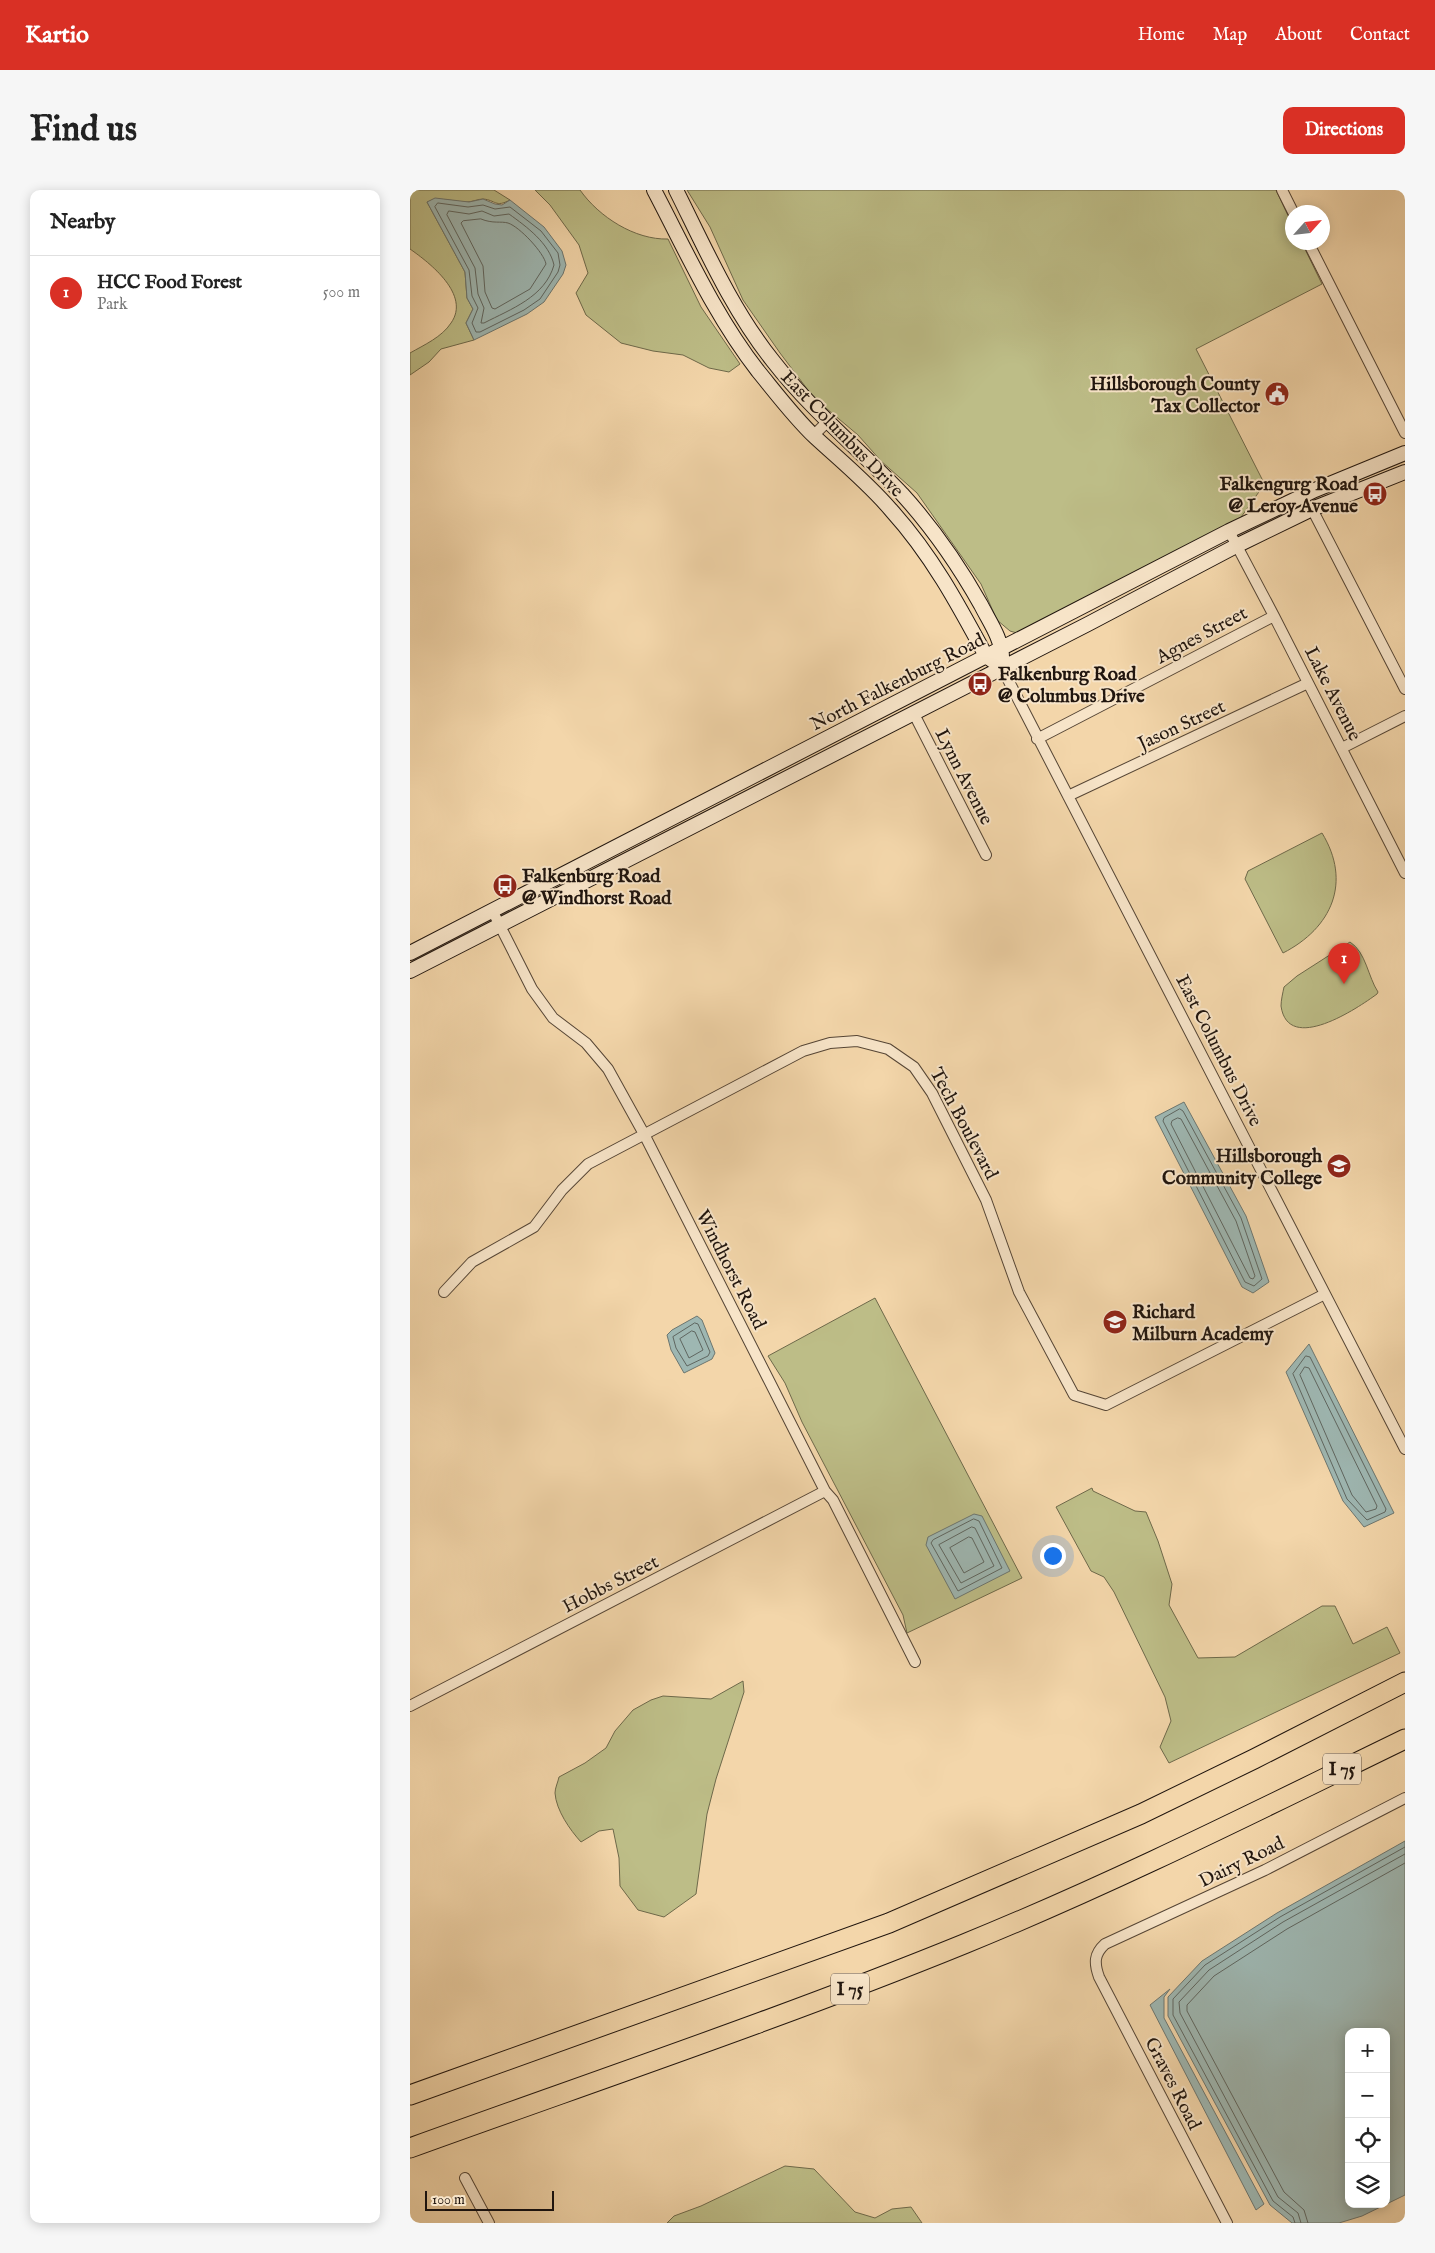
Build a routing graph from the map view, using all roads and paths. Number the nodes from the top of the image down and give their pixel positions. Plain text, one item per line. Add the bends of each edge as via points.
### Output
1 (654, 190) edge
2 (676, 190) edge
3 (1282, 190) edge
4 (1290, 205) edge
5 (1312, 250) edge
6 (827, 422) junction
7 (1405, 433) edge
8 (814, 435) junction
9 (1405, 453) edge
10 (1405, 472) edge
11 (1312, 509) junction
12 (1229, 531) junction
13 (1236, 546) junction
14 (1274, 616) junction
15 (1002, 648) junction
16 (986, 656) junction
17 (1002, 668) junction
18 (1308, 683) junction
19 (1405, 689) edge
20 (913, 712) junction
21 (1405, 716) edge
22 (1037, 739) junction
23 (1342, 748) junction
24 (1068, 796) junction
25 (986, 855) dead end
26 (1405, 873) edge
27 (492, 910) junction
28 (499, 925) junction
29 (410, 953) edge
30 (410, 971) edge
31 (644, 1134) junction
32 (444, 1292) dead end
33 (1324, 1294) junction
34 (1405, 1449) edge
35 (825, 1491) junction
36 (915, 1662) dead end
37 (1405, 1682) edge
38 (410, 1706) edge
39 (1405, 1738) edge
40 (1405, 1798) edge
41 (1095, 1957) joint
42 (410, 2095) edge
43 (410, 2148) edge
44 (465, 2178) dead end
45 (489, 2223) edge
46 (1227, 2223) edge

1 - 8 street, East Columbus Drive via 736,341
2 - 6 street, East Columbus Drive via 750,329 810,406
3 - 4 street
5 - 7 street
6 - 8 street
6 - 15 street, East Columbus Drive via 903,496 943,546 969,583
8 - 16 street, East Columbus Drive via 892,510 931,559
9 - 12 street, North Falkenburg Road via 1315,490
10 - 11 street, North Falkenburg Road
11 - 13 street, North Falkenburg Road
11 - 19 street
12 - 13 street, Lake Avenue
12 - 15 street, North Falkenburg Road
13 - 14 street, Lake Avenue
13 - 17 street, North Falkenburg Road
14 - 18 street, Lake Avenue
14 - 22 street, Agnes Street
15 - 16 street, North Falkenburg Road
15 - 17 street, East Columbus Drive
16 - 17 street, East Columbus Drive
16 - 27 street, North Falkenburg Road
17 - 20 street, North Falkenburg Road
17 - 22 street, East Columbus Drive
18 - 23 street, Lake Avenue
18 - 24 street, Jason Street
20 - 25 street, Lynn Avenue
20 - 28 street, North Falkenburg Road
21 - 23 street
22 - 24 street, East Columbus Drive
23 - 26 street, Lake Avenue
24 - 33 street, East Columbus Drive
27 - 28 street, Windhorst Road
27 - 29 street, North Falkenburg Road
28 - 30 street, North Falkenburg Road
28 - 31 street, Windhorst Road via 532,990 553,1018 586,1043 608,1069
31 - 32 street, Tech Boulevard via 588,1164 562,1190 534,1227 472,1262
31 - 33 street, Tech Boulevard via 803,1051 830,1043 857,1041 888,1049 914,1067 932,1093 986,1200 1019,1292 1074,1395 1106,1406
31 - 35 street, Windhorst Road
33 - 34 street, East Columbus Drive
35 - 36 street, Windhorst Road via 833,1500
35 - 38 street, Hobbs Street
37 - 42 highway, I 75 via 1141,1814 889,1922
39 - 43 highway, I 75 via 1184,1847 965,1944 812,2003
40 - 41 street, Dairy Road via 1265,1870 1106,1944
41 - 46 street, Graves Road via 1099,1977
44 - 45 street

